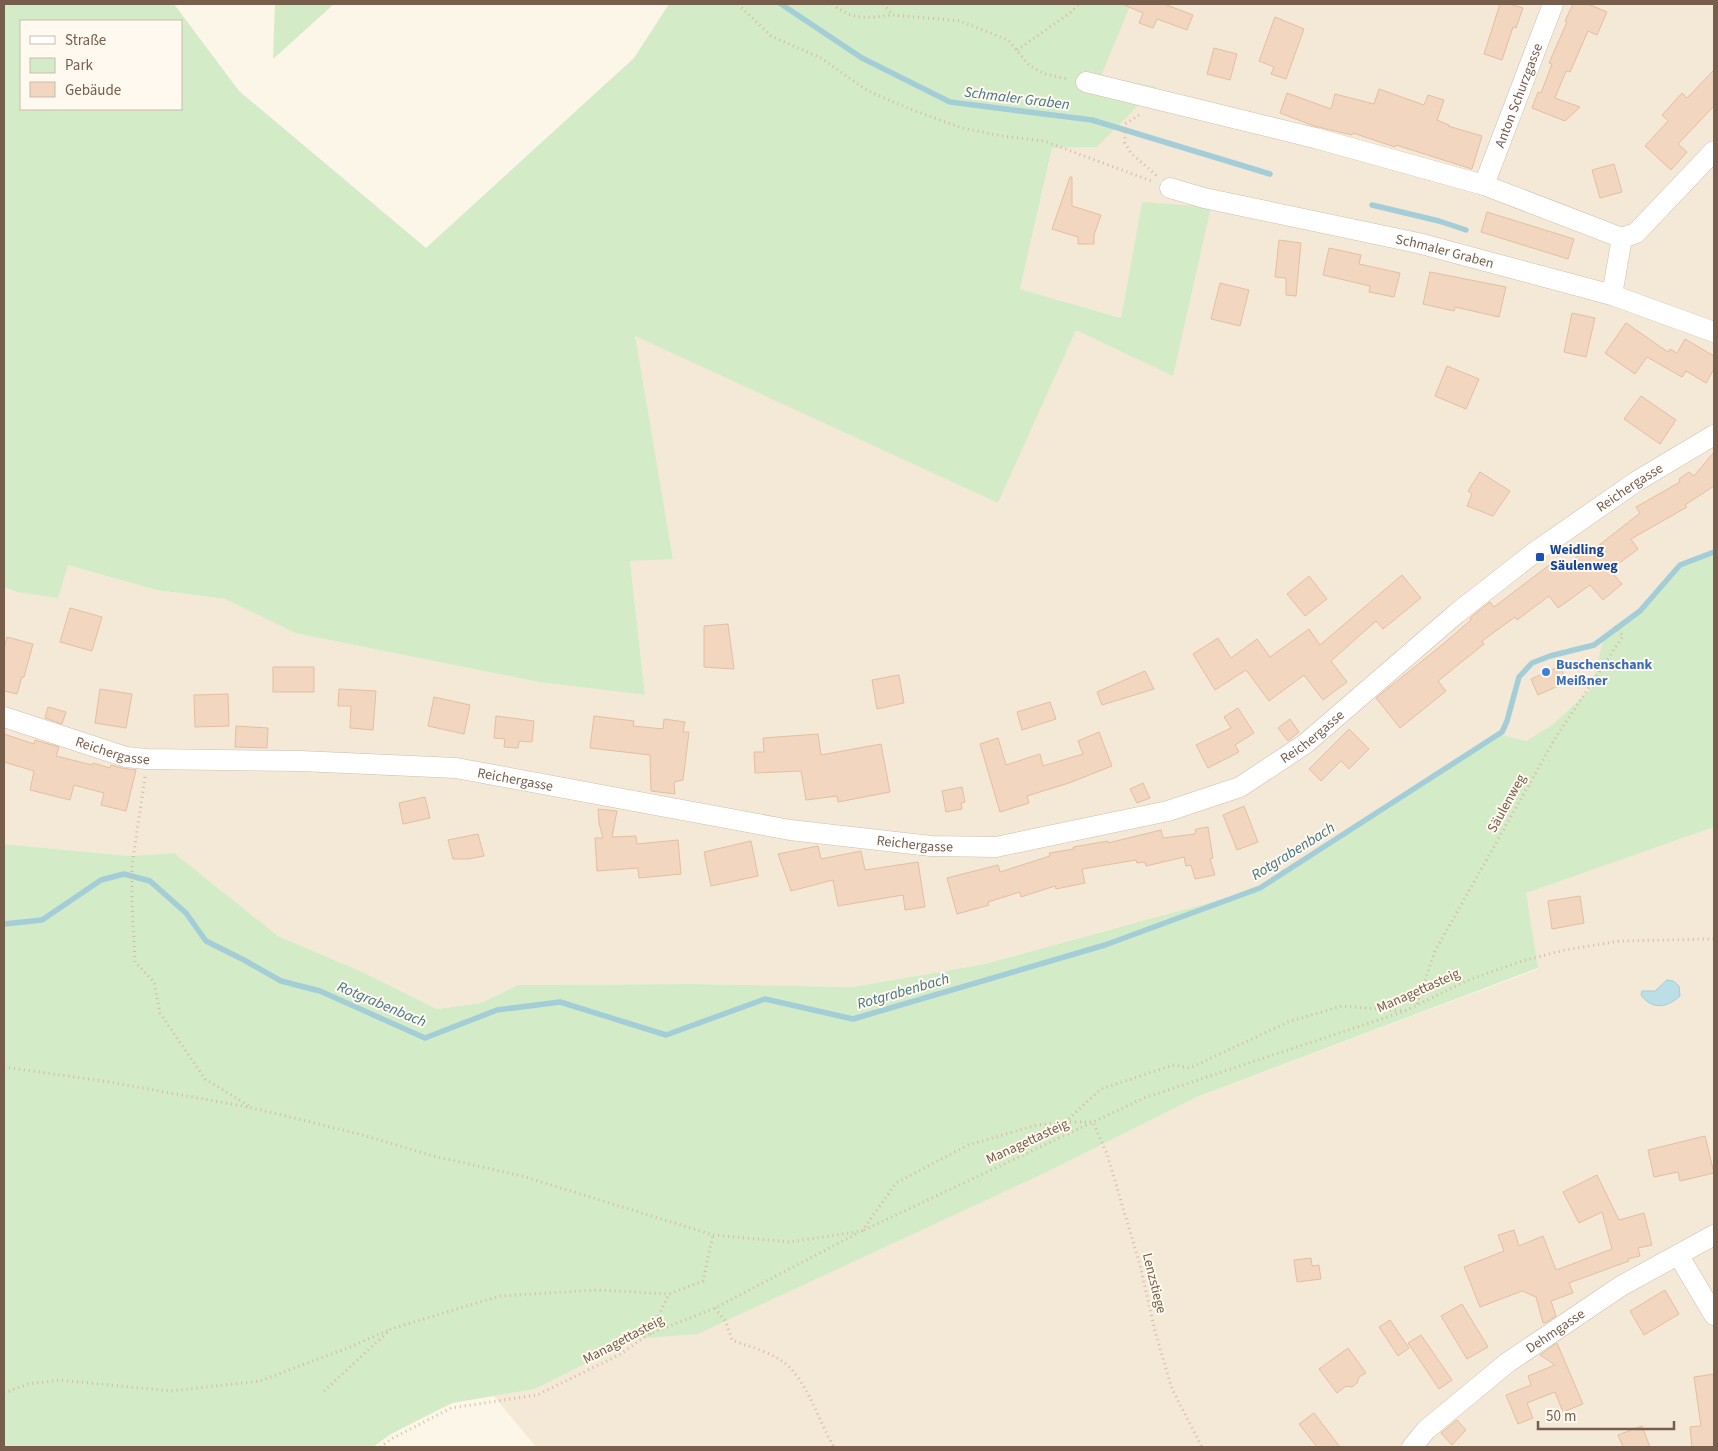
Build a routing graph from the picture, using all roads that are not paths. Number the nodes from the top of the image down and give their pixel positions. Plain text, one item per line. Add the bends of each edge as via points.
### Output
1 (1553, 4) edge
2 (1086, 82) road end
3 (1714, 152) edge
4 (1484, 185) junction
5 (1170, 188) road end
6 (1622, 238) junction
7 (1612, 295) junction
8 (1714, 332) edge
9 (1714, 435) edge
10 (4, 717) edge
11 (1714, 1235) edge
12 (1679, 1256) junction
13 (1714, 1315) edge
14 (1412, 1447) edge

1 - 4 street, Anton Schurzgasse
2 - 4 street via 1315,138
3 - 6 street via 1636,233
4 - 6 street
5 - 7 street, Schmaler Graben via 1204,198 1418,242
6 - 7 street
7 - 8 street, Schmaler Graben
9 - 10 street, Reichergasse via 1637,481 1541,548 1457,613 1305,744 1240,787 1168,811 996,847 931,846 790,830 456,768 126,757
11 - 12 street, Dehmgasse
12 - 13 street
12 - 14 street, Dehmgasse via 1621,1286 1507,1363 1426,1430

